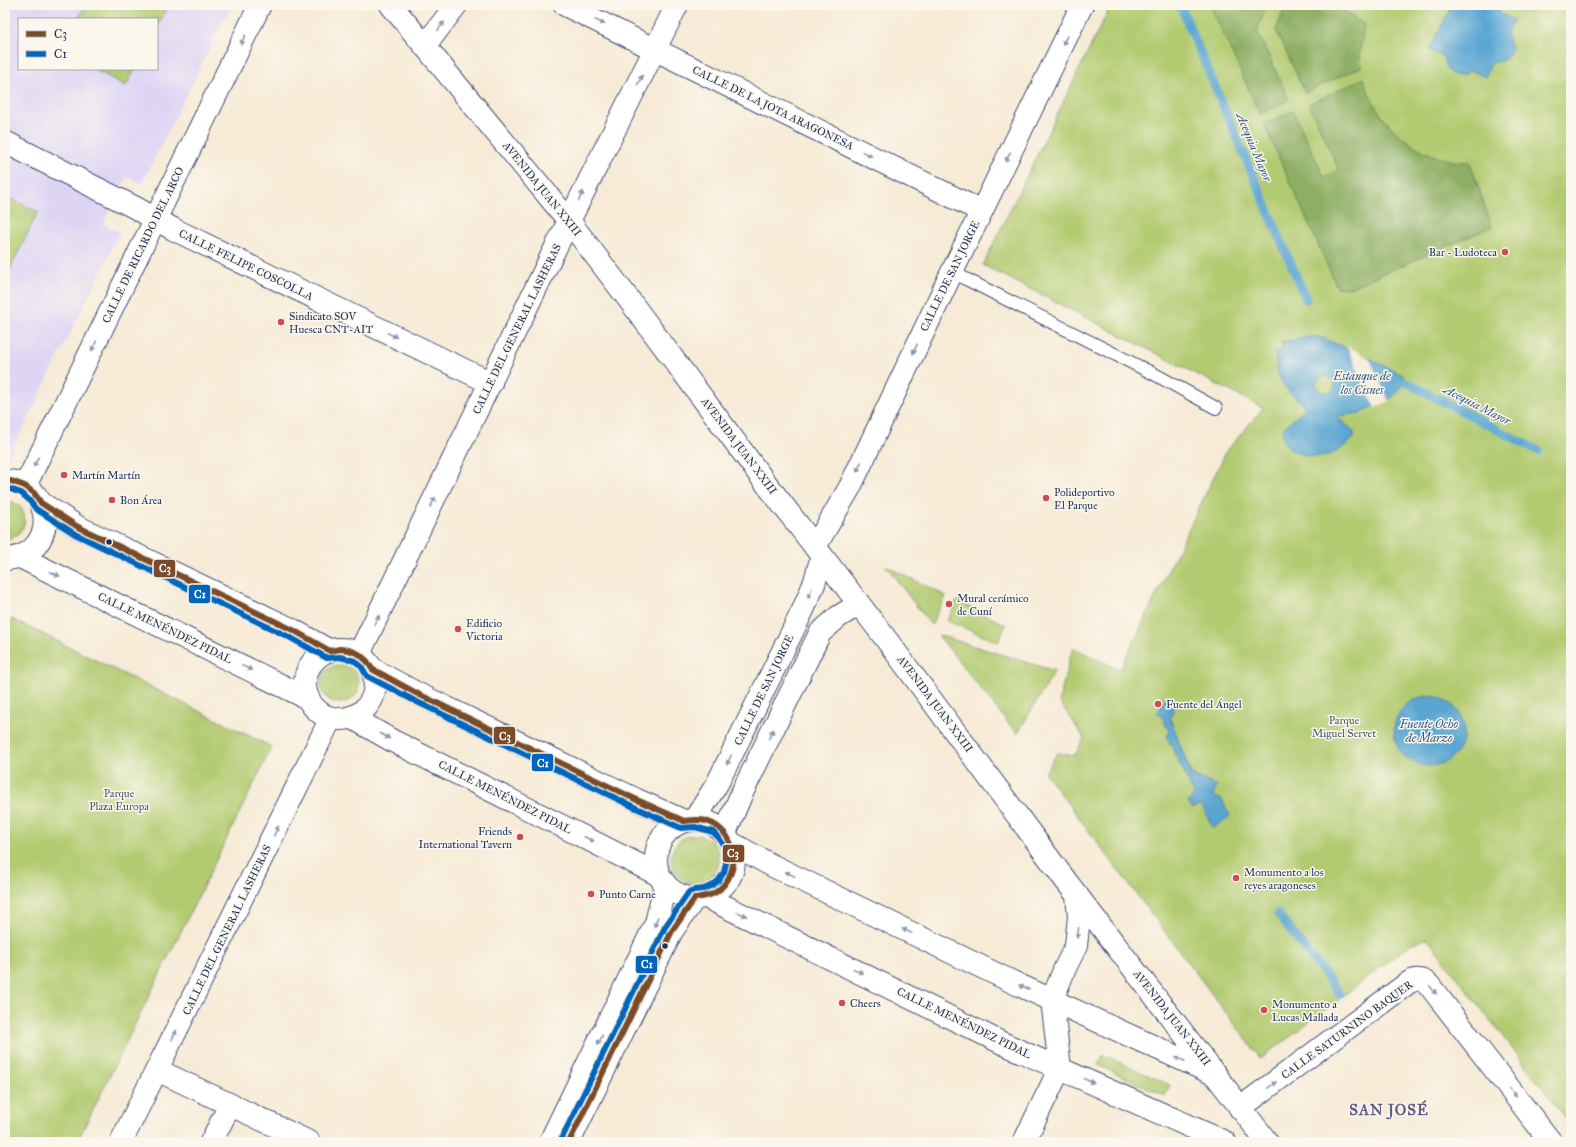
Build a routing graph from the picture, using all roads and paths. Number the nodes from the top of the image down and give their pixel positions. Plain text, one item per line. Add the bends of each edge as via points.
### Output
1 (260, 5) edge
2 (391, 5) edge
3 (456, 5) edge
4 (565, 5) edge
5 (677, 5) edge
6 (1082, 5) edge
7 (425, 46) junction
8 (655, 50) junction
9 (5, 142) edge
10 (981, 211) junction
11 (156, 219) junction
12 (569, 221) junction
13 (952, 272) junction
14 (491, 383) junction
15 (1216, 408) dead end
16 (15, 483) edge
17 (41, 503) junction
18 (819, 551) junction
19 (12, 558) edge
20 (859, 604) junction
21 (330, 651) junction
22 (365, 662) junction
23 (309, 700) junction
24 (341, 718) junction
25 (690, 820) junction
26 (728, 838) junction
27 (662, 880) junction
28 (1077, 895) junction
29 (701, 898) junction
30 (1052, 1000) junction
31 (1060, 1068) junction
32 (157, 1070) junction
33 (1216, 1075) junction
34 (230, 1105) junction
35 (1240, 1108) junction
36 (121, 1142) edge
37 (211, 1142) edge
38 (309, 1142) edge
39 (550, 1142) edge
40 (569, 1142) edge
41 (1024, 1142) edge
42 (1225, 1142) edge
43 (1267, 1142) edge
44 (1551, 1142) edge

1 -> 11 main road, CALLE DE RICARDO DEL ARCO
2 - 7 main road, AVENIDA JUAN XXIII
7 -> 3 main road
4 -> 8 main road, CALLE DE LA JOTA ARAGONESA
5 - 8 main road, CALLE DEL GENERAL LASHERAS
6 -> 10 main road, CALLE DE SAN JORGE
7 - 12 main road, AVENIDA JUAN XXIII
8 -> 10 main road, CALLE DE LA JOTA ARAGONESA
12 -> 8 main road, CALLE DEL GENERAL LASHERAS
9 - 11 main road, CALLE FELIPE COSCOLLA
10 - 13 main road, CALLE DE SAN JORGE
11 -> 14 main road, CALLE FELIPE COSCOLLA via 180,233
11 -> 16 main road, CALLE DE RICARDO DEL ARCO
12 - 14 main road, CALLE DEL GENERAL LASHERAS
12 - 18 main road, AVENIDA JUAN XXIII
13 - 15 lane
13 -> 18 main road, CALLE DE SAN JORGE
22 -> 14 main road, CALLE DEL GENERAL LASHERAS
16 - 17 main road via 34,493
17 - 19 main road via 45,515 44,528 39,540 31,550
17 - 21 main road via 78,527 293,630
18 - 20 main road, AVENIDA JUAN XXIII
18 -> 25 main road, CALLE DE SAN JORGE via 814,584 803,610 718,784
19 -> 23 main road, CALLE MENÉNDEZ PIDAL
26 -> 20 main road via 741,795 820,633 838,617
20 - 28 main road, AVENIDA JUAN XXIII
21 - 22 main road via 344,650
21 - 23 main road via 317,659 308,670 306,690
22 - 24 main road via 375,679 373,698 364,710
22 - 25 main road via 423,696 630,796
23 - 24 main road via 318,711
24 -> 27 main road, CALLE MENÉNDEZ PIDAL via 393,741
32 -> 24 main road, CALLE DEL GENERAL LASHERAS
25 - 26 main road via 717,825
25 - 27 main road via 674,826 659,842 656,865
26 - 29 main road via 734,853 731,875 717,892
30 -> 26 main road via 771,865
27 - 29 main road via 674,892
27 -> 39 main road via 656,923
28 -> 30 main road via 1079,917 1076,946
28 - 33 main road, AVENIDA JUAN XXIII
29 -> 31 main road, CALLE MENÉNDEZ PIDAL
29 - 40 main road via 672,931
30 - 31 main road
33 -> 30 main road
31 - 41 main road
31 -> 42 main road, CALLE MENÉNDEZ PIDAL
32 - 34 main road
32 - 36 main road, CALLE DEL GENERAL LASHERAS
33 - 35 main road, AVENIDA JUAN XXIII
34 - 37 main road
34 - 38 main road
35 - 43 main road, AVENIDA JUAN XXIII
35 -> 44 main road, CALLE SATURNINO BAQUER via 1408,983 1419,979 1425,981

